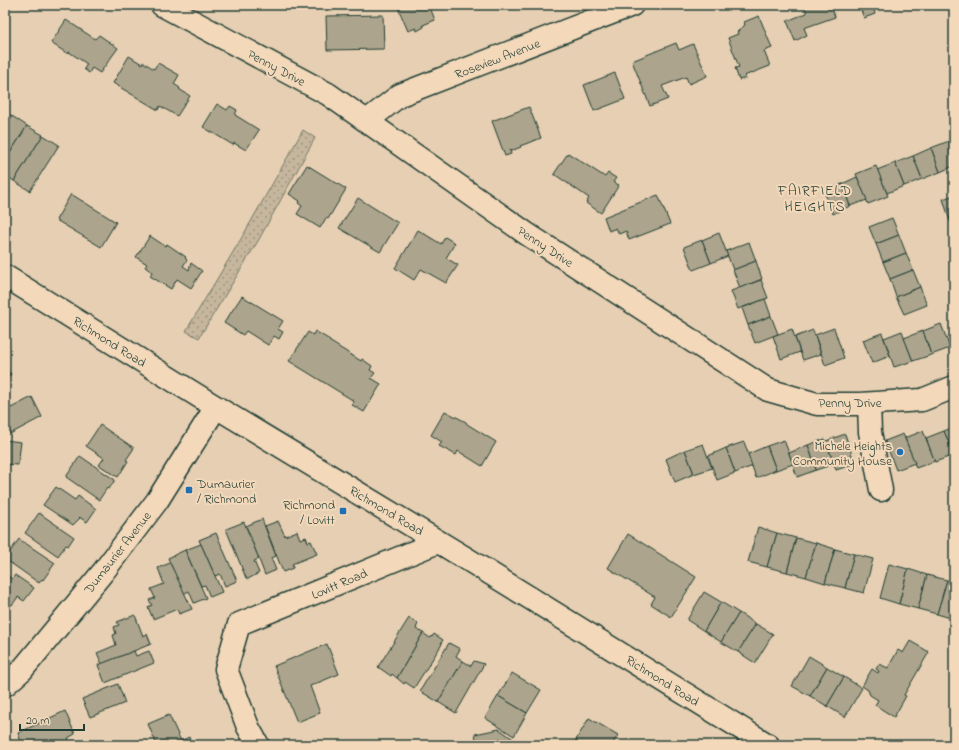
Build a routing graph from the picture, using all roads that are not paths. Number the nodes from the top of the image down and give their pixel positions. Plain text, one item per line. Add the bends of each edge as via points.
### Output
1 (162, 5) edge
2 (632, 5) edge
3 (368, 121) junction
4 (5, 276) edge
5 (954, 387) edge
6 (869, 404) junction
7 (216, 407) junction
8 (881, 490) dead end
9 (438, 542) junction
10 (5, 685) edge
11 (258, 745) edge
12 (768, 745) edge

1 - 3 street, Penny Drive via 328,94
2 - 3 street, Roseview Avenue via 400,95
3 - 6 street, Penny Drive via 527,234 768,390 817,404
4 - 7 street, Richmond Road
5 - 6 street, Penny Drive via 922,400
6 - 8 street via 870,432
7 - 9 street, Richmond Road
7 - 10 street, Dumaurier Avenue via 157,501 103,572 22,670
9 - 11 street, Lovitt Road via 239,624 226,669 248,727
9 - 12 street, Richmond Road

